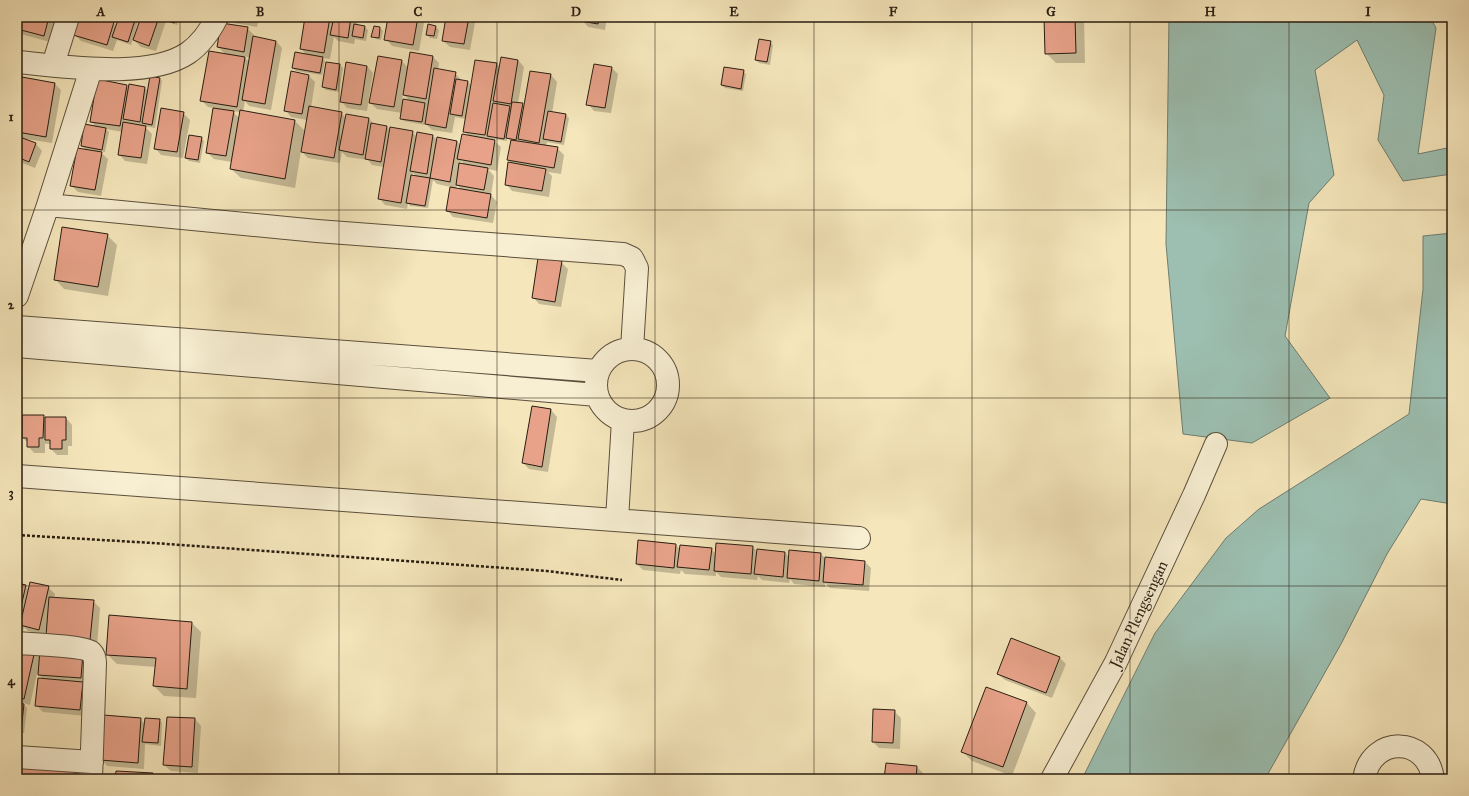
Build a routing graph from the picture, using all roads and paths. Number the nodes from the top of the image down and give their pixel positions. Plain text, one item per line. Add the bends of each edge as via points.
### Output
1 (68, 17) edge
2 (217, 17) edge
3 (17, 62) edge
4 (53, 65) junction
5 (91, 69) junction
6 (48, 205) junction
7 (17, 296) edge
8 (17, 327) edge
9 (17, 346) edge
10 (632, 349) junction
11 (598, 371) junction
12 (597, 395) junction
13 (623, 420) junction
14 (1216, 444) dead end
15 (17, 476) edge
16 (617, 520) junction
17 (17, 535) edge
18 (859, 538) dead end
19 (622, 580) dead end
20 (17, 643) edge
21 (17, 757) edge
22 (91, 771) edge
23 (1052, 779) edge
24 (1364, 779) edge
25 (1433, 779) edge

1 - 4 street
2 - 5 street via 202,40 188,53 167,63
3 - 4 street
4 - 5 street
5 - 6 street
6 - 7 street
6 - 10 street via 317,231 623,254 632,258 637,268
8 - 11 street
9 - 12 street
10 - 11 street via 612,355
10 - 13 street via 644,351 655,357 663,366 668,390 657,411 647,418
11 - 12 street
12 - 13 street via 607,411
13 - 16 street
14 - 23 street, Jalan Plengsengan via 1116,662
15 - 16 street
16 - 18 street
17 - 19 path via 532,570
20 - 22 street via 79,648 92,653 95,663
21 - 22 street
24 - 25 street via 1365,770 1374,756 1388,748 1399,746 1410,748 1420,754 1427,761

